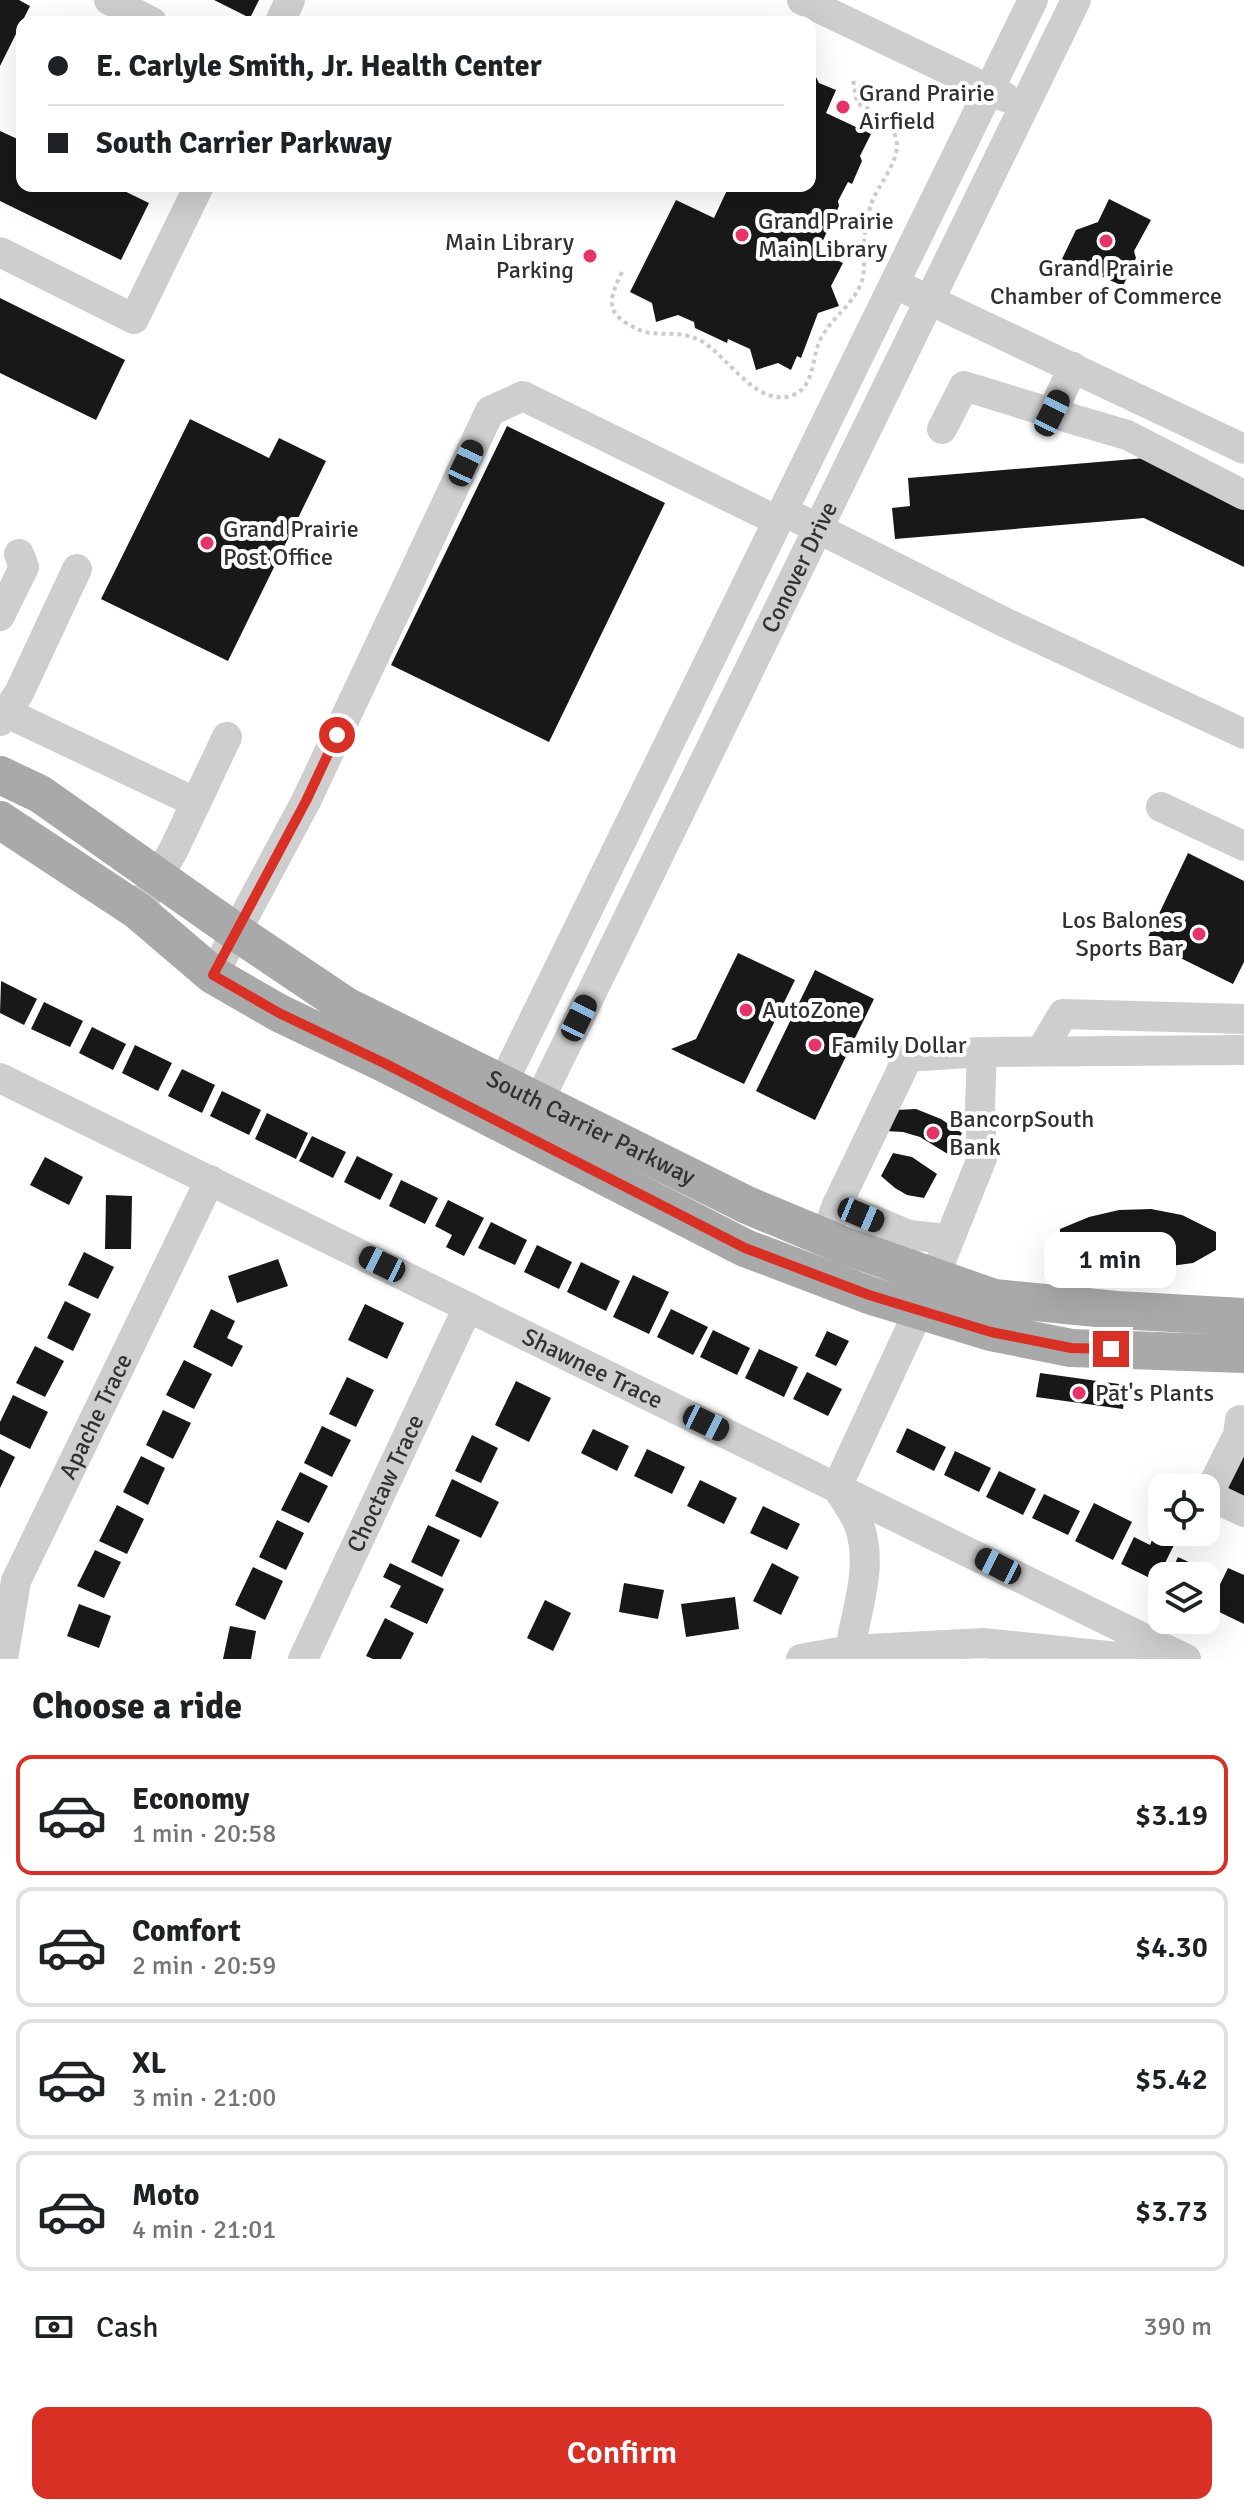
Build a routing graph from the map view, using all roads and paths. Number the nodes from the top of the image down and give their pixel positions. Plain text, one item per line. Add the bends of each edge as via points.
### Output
1 (109, 0) edge
2 (802, 0) edge
3 (1033, 0) edge
4 (1076, 0) edge
5 (845, 11) edge
6 (140, 16) edge
7 (853, 79) dead end
8 (989, 90) junction
9 (1024, 106) junction
10 (196, 192) edge
11 (0, 252) edge
12 (622, 272) dead end
13 (894, 283) junction
14 (929, 299) junction
15 (1073, 367) junction
16 (1052, 413) junction
17 (942, 429) dead end
18 (1240, 436) edge
19 (1244, 495) edge
20 (780, 516) junction
21 (817, 528) junction
22 (19, 554) dead end
23 (77, 569) dead end
24 (0, 616) edge
25 (2, 716) edge
26 (1244, 734) edge
27 (227, 737) dead end
28 (0, 775) edge
29 (195, 805) junction
30 (1161, 807) dead end
31 (0, 820) edge
32 (1244, 846) edge
33 (157, 877) junction
34 (138, 911) junction
35 (236, 932) junction
36 (213, 975) junction
37 (1244, 1019) edge
38 (1244, 1050) edge
39 (1041, 1051) junction
40 (982, 1052) junction
41 (0, 1078) edge
42 (494, 1100) junction
43 (538, 1101) junction
44 (523, 1136) junction
45 (210, 1180) junction
46 (831, 1221) junction
47 (948, 1239) junction
48 (926, 1294) junction
49 (468, 1307) junction
50 (1244, 1317) edge
51 (1244, 1354) edge
52 (1240, 1420) dead end
53 (837, 1487) junction
54 (1244, 1512) edge
55 (850, 1650) junction
56 (3, 1659) edge
57 (303, 1659) edge
58 (801, 1659) edge
59 (1137, 1659) edge
60 (1186, 1659) edge

1 - 6 street
2 - 5 street
3 - 8 street, Conover Drive
4 - 9 street, Conover Drive
5 - 8 street
7 - 12 path via 857,103 890,125 896,152 871,204 862,281 822,336 805,387 792,396 770,395 742,379 701,340 679,333 646,333 621,320 612,305
8 - 9 street
8 - 13 street, Conover Drive
9 - 14 street, Conover Drive
10 - 11 street via 134,319
13 - 14 street
13 - 20 street, Conover Drive
14 - 15 street
14 - 21 street, Conover Drive
15 - 16 street
15 - 18 street
16 - 17 street via 964,386
16 - 19 street via 1127,435
20 - 21 street
20 - 35 street via 523,396 490,411 306,801
20 - 42 street, Conover Drive
21 - 26 street
21 - 43 street, Conover Drive
22 - 24 street via 24,567
23 - 25 street via 19,693
25 - 29 street
27 - 29 street
28 - 33 main road, South Carrier Parkway via 40,794
29 - 33 street
30 - 32 street
31 - 34 main road, South Carrier Parkway
33 - 34 street
33 - 35 main road, South Carrier Parkway
34 - 36 main road, South Carrier Parkway
35 - 36 street
35 - 42 main road, South Carrier Parkway
36 - 42 main road, South Carrier Parkway via 386,1064
37 - 39 street via 1063,1014
38 - 39 street
39 - 40 street
40 - 46 street via 908,1057
40 - 47 street via 982,1158
41 - 45 street, Shawnee Trace
42 - 43 main road, South Carrier Parkway
42 - 44 main road, South Carrier Parkway
43 - 44 street, Conover Drive
43 - 46 main road, South Carrier Parkway via 747,1205
44 - 48 main road, South Carrier Parkway via 745,1248 869,1295
45 - 49 street, Shawnee Trace
45 - 56 street, Apache Trace via 16,1581
46 - 47 street
46 - 48 main road, South Carrier Parkway
47 - 48 street
48 - 50 main road, South Carrier Parkway
48 - 51 main road, South Carrier Parkway via 991,1332 1071,1348
48 - 53 street
49 - 53 street, Shawnee Trace
49 - 57 street, Choctaw Trace
52 - 54 street via 1238,1435 1208,1495
53 - 55 street via 859,1525 865,1560
53 - 60 street, Shawnee Trace
55 - 58 street
55 - 59 street via 983,1643

